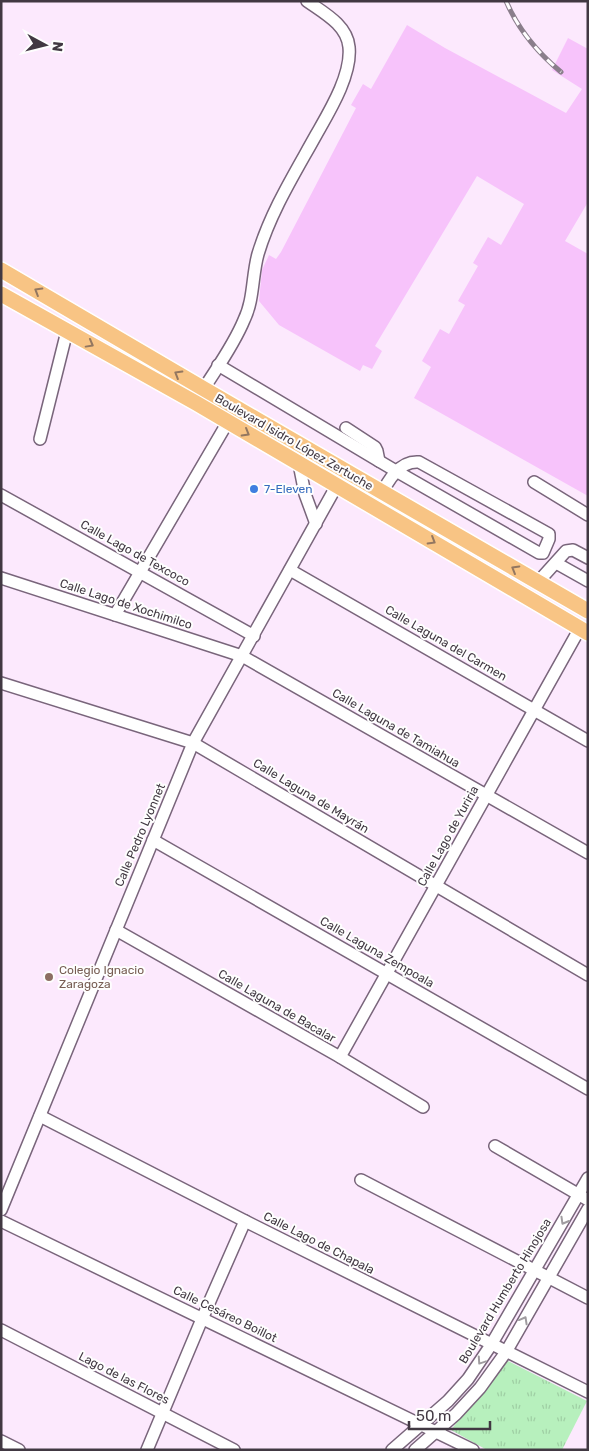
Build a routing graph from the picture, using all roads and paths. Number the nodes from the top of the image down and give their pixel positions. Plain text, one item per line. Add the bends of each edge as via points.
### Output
1 (307, 1) edge
2 (1, 271) edge
3 (1, 294) edge
4 (67, 331) junction
5 (218, 366) junction
6 (204, 389) junction
7 (196, 403) junction
8 (236, 408) junction
9 (227, 422) junction
10 (346, 428) dead end
11 (40, 439) dead end
12 (379, 461) junction
13 (300, 464) junction
14 (396, 471) junction
15 (534, 482) dead end
16 (337, 486) junction
17 (382, 493) junction
18 (1, 495) edge
19 (374, 507) junction
20 (415, 512) junction
21 (588, 515) edge
22 (316, 524) junction
23 (407, 526) junction
24 (588, 558) edge
25 (556, 563) junction
26 (290, 570) junction
27 (140, 571) junction
28 (1, 578) edge
29 (588, 581) edge
30 (538, 582) junction
31 (588, 611) edge
32 (115, 615) junction
33 (584, 630) edge
34 (254, 636) junction
35 (242, 656) junction
36 (1, 683) edge
37 (535, 711) junction
38 (588, 741) edge
39 (193, 743) junction
40 (486, 796) junction
41 (153, 840) junction
42 (588, 853) edge
43 (436, 886) junction
44 (116, 930) junction
45 (386, 973) junction
46 (588, 975) edge
47 (340, 1057) junction
48 (588, 1089) edge
49 (423, 1107) dead end
50 (40, 1116) junction
51 (496, 1146) dead end
52 (588, 1178) edge
53 (361, 1180) dead end
54 (583, 1198) edge
55 (588, 1209) edge
56 (1, 1210) edge
57 (245, 1221) junction
58 (1, 1222) edge
59 (535, 1271) junction
60 (548, 1278) junction
61 (588, 1298) edge
62 (202, 1318) junction
63 (1, 1330) edge
64 (491, 1345) junction
65 (506, 1352) junction
66 (588, 1392) edge
67 (162, 1413) junction
68 (422, 1425) junction
69 (436, 1432) junction
70 (1, 1441) edge
71 (19, 1450) edge
72 (147, 1450) edge
73 (234, 1450) edge
74 (392, 1450) edge
75 (415, 1450) edge
76 (473, 1450) edge

1 - 5 street via 329,16 347,39 349,49 345,73 334,102 266,229 253,274 246,318
6 -> 2 main road, Boulevard Isidro López Zertuche
3 - 4 main road, Boulevard Isidro López Zertuche
4 -> 7 main road, Boulevard Isidro López Zertuche
4 - 11 street
5 - 6 street
5 - 12 street
6 - 7 street
6 - 8 main road, Boulevard Isidro López Zertuche
7 - 9 main road, Boulevard Isidro López Zertuche
8 - 9 street
8 - 17 main road, Boulevard Isidro López Zertuche
9 -> 13 main road, Boulevard Isidro López Zertuche
9 - 27 street
10 - 12 street via 375,447
12 - 14 street
13 - 16 main road, Boulevard Isidro López Zertuche
13 - 22 street via 305,494
14 - 14 street via 409,462 419,462 549,534 543,553 539,554
14 - 17 street
15 - 21 street
16 - 19 main road, Boulevard Isidro López Zertuche
16 - 22 street, Calle Pedro Lyonnet
17 - 19 street
17 - 20 main road, Boulevard Isidro López Zertuche
18 - 27 street, Calle Lago de Texcoco
19 - 23 main road, Boulevard Isidro López Zertuche
20 - 23 main road
30 -> 20 main road, Boulevard Isidro López Zertuche
22 - 26 street, Calle Pedro Lyonnet
23 -> 33 main road, Boulevard Isidro López Zertuche
24 - 25 street via 570,550 562,554
25 - 29 street
25 - 30 street
26 - 34 street, Calle Pedro Lyonnet
26 - 37 street, Calle Laguna del Carmen
27 - 32 street
27 - 34 street, Calle Lago de Texcoco
28 - 32 street, Calle Lago de Xochimilco
30 - 31 main road, Boulevard Isidro López Zertuche
32 - 35 street, Calle Lago de Xochimilco
33 - 37 street, Calle Lago de Yuriria
34 - 35 street, Calle Pedro Lyonnet
35 - 39 street, Calle Pedro Lyonnet
35 - 40 street, Calle Laguna de Tamiahua
36 - 39 street, Calle Laguna de Mayrán
37 - 38 street, Calle Laguna del Carmen
37 - 40 street, Calle Lago de Yuriria
39 - 41 street, Calle Pedro Lyonnet
39 - 43 street, Calle Laguna de Mayrán
40 - 42 street, Calle Laguna de Tamiahua
40 - 43 street, Calle Lago de Yuriria
41 - 44 street, Calle Pedro Lyonnet
41 - 45 street, Calle Laguna Zempoala
43 - 45 street, Calle Lago de Yuriria
43 - 46 street, Calle Laguna de Mayrán
44 - 47 street, Calle Laguna de Bacalar
44 - 50 street, Calle Pedro Lyonnet
45 - 47 street, Calle Lago de Yuriria
45 - 48 street, Calle Laguna Zempoala
47 - 49 street, Calle Laguna de Bacalar
50 - 56 street, Calle Pedro Lyonnet
50 - 57 street, Calle Lago de Chapala
51 - 54 street
52 - 54 street, Boulevard Humberto Hinojosa
53 - 59 street
54 -> 59 street, Boulevard Humberto Hinojosa
55 - 60 street
57 - 62 street
57 - 64 street, Calle Lago de Chapala
58 - 62 street, Calle Cesáreo Boillot
59 - 60 street
59 - 64 street, Boulevard Humberto Hinojosa
60 - 61 street
65 -> 60 street
62 - 67 street
62 - 68 street, Calle Cesáreo Boillot
63 - 67 street, Lago de las Flores
64 - 65 street, Calle Lago de Chapala
64 -> 68 street, Boulevard Humberto Hinojosa via 468,1379
65 - 66 street, Calle Lago de Chapala
65 - 69 street via 480,1388
67 - 72 street
67 - 73 street, Lago de las Flores
68 - 69 street, Calle Cesáreo Boillot
68 - 74 street, Boulevard Humberto Hinojosa
69 - 75 street
69 - 76 street, Calle Cesáreo Boillot
70 - 71 street

